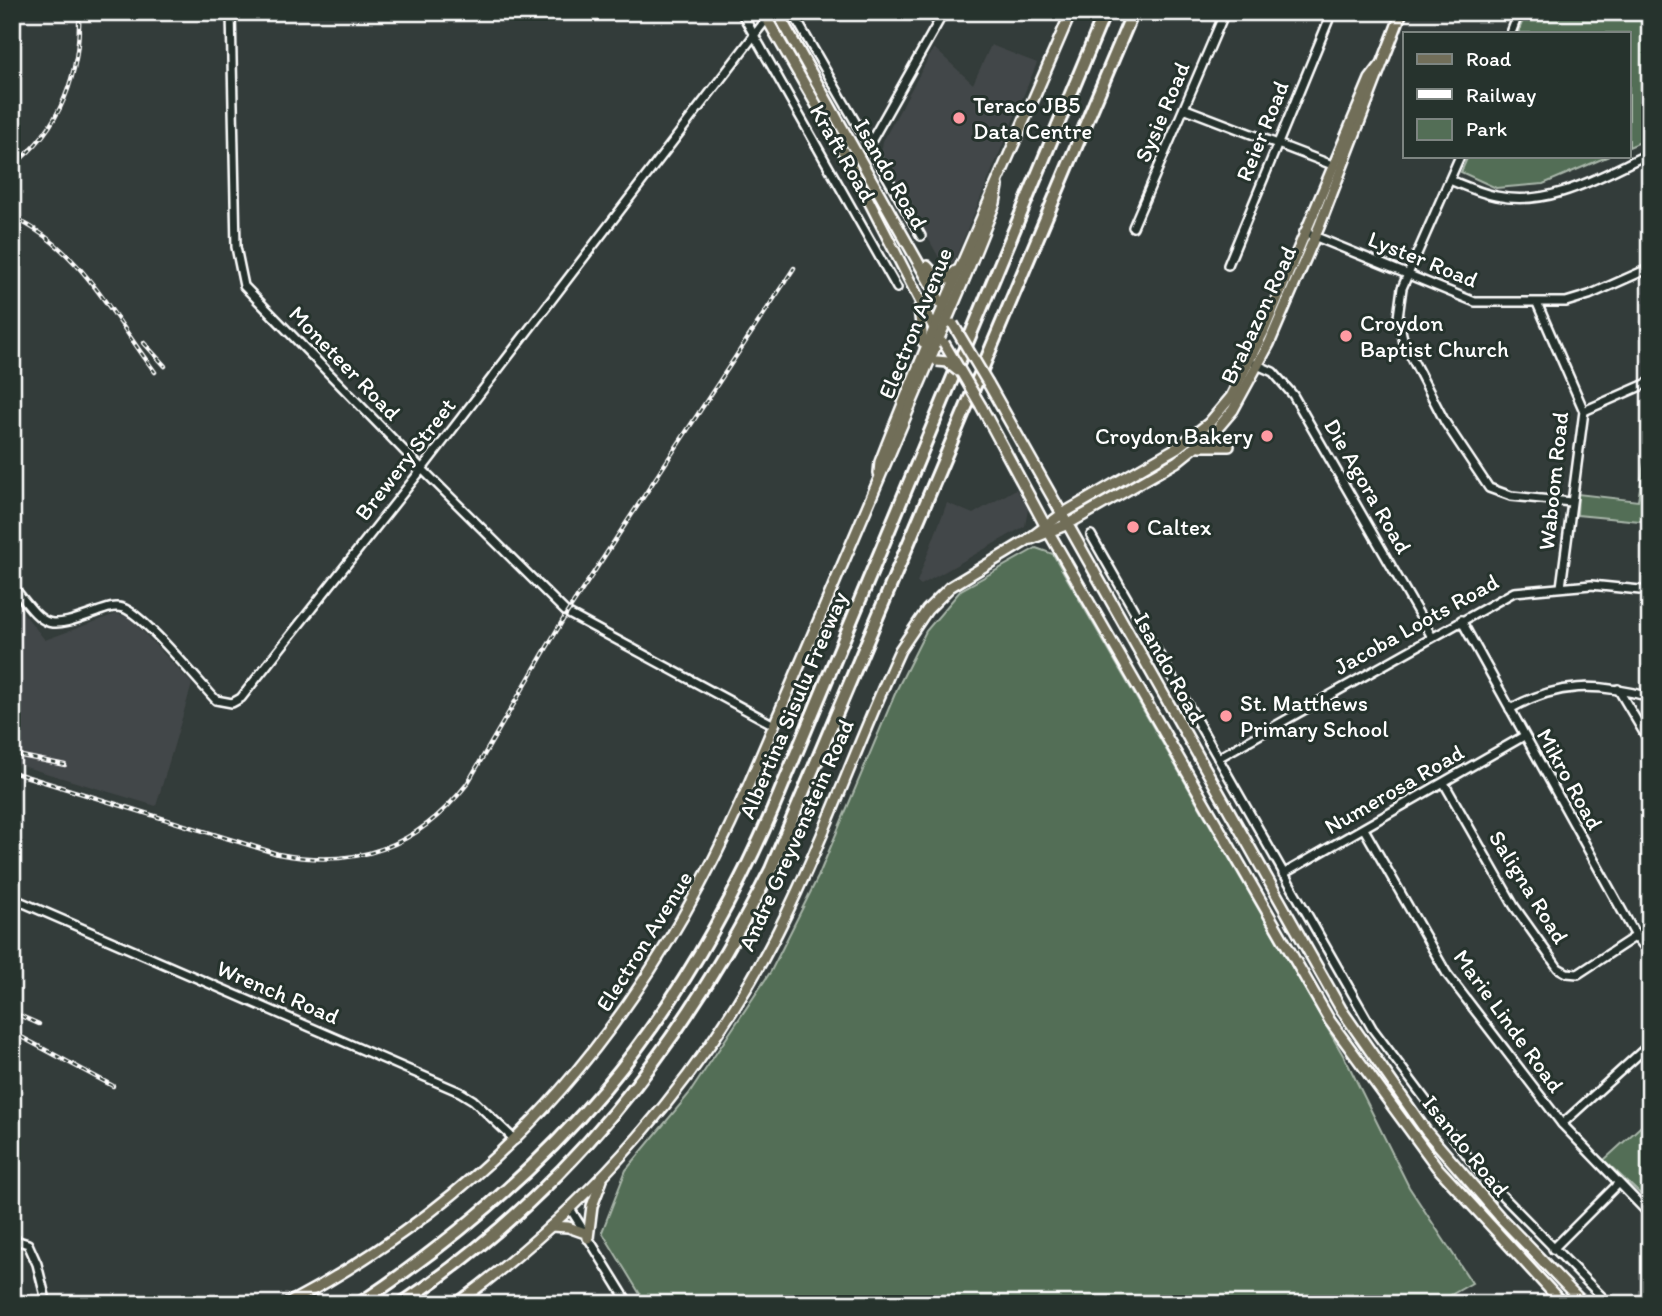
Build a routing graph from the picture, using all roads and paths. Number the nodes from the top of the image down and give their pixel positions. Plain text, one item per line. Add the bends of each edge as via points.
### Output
1 (231, 12) edge
2 (741, 12) edge
3 (792, 12) edge
4 (944, 12) edge
5 (1071, 12) edge
6 (1105, 12) edge
7 (1133, 12) edge
8 (1225, 12) edge
9 (1332, 12) edge
10 (1402, 12) edge
11 (1519, 12) edge
12 (770, 14) edge
13 (1511, 32) edge
14 (755, 37) junction
15 (1380, 66) junction
16 (1186, 108) junction
17 (1278, 144) junction
18 (869, 145) junction
19 (1650, 153) edge
20 (1459, 158) edge
21 (1333, 165) junction
22 (1342, 169) junction
23 (1450, 180) junction
24 (998, 186) junction
25 (1133, 227) dead end
26 (1304, 232) junction
27 (921, 236) dead end
28 (1315, 237) junction
29 (912, 250) junction
30 (1227, 265) dead end
31 (1650, 268) edge
32 (957, 270) junction
33 (1288, 272) junction
34 (1409, 274) junction
35 (1297, 277) junction
36 (897, 288) dead end
37 (914, 290) junction
38 (1537, 303) junction
39 (943, 306) junction
40 (951, 320) junction
41 (933, 326) junction
42 (942, 340) junction
43 (930, 359) junction
44 (1254, 364) junction
45 (962, 374) junction
46 (1650, 382) edge
47 (1584, 411) junction
48 (1229, 446) dead end
49 (1198, 447) junction
50 (422, 469) junction
51 (1572, 502) junction
52 (1062, 514) junction
53 (1068, 524) junction
54 (1048, 529) junction
55 (1091, 535) dead end
56 (12, 586) edge
57 (1561, 587) junction
58 (1650, 591) edge
59 (1461, 620) junction
60 (1432, 637) junction
61 (1618, 689) junction
62 (1650, 697) edge
63 (1510, 709) junction
64 (774, 725) junction
65 (1524, 736) junction
66 (1650, 743) edge
67 (1218, 758) junction
68 (1444, 783) junction
69 (1364, 830) junction
70 (1283, 874) junction
71 (12, 898) edge
72 (1636, 936) junction
73 (1650, 954) edge
74 (1650, 1044) edge
75 (1562, 1124) junction
76 (515, 1140) junction
77 (606, 1172) junction
78 (1618, 1184) junction
79 (570, 1210) junction
80 (1650, 1215) edge
81 (551, 1227) junction
82 (587, 1236) junction
83 (12, 1239) edge
84 (1553, 1249) junction
85 (47, 1304) edge
86 (287, 1304) edge
87 (359, 1304) edge
88 (401, 1304) edge
89 (456, 1304) edge
90 (629, 1304) edge
91 (1563, 1304) edge
92 (1584, 1304) edge
93 (1609, 1304) edge

1 - 50 street, Moneteer Road via 233,194 241,279
2 - 14 street
3 - 18 street
4 - 18 street
5 - 24 main road, Electron Avenue
6 - 87 highway, Albertina Sisulu Freeway via 773,809 709,942 636,1050 546,1155 471,1223
7 - 88 highway, Albertina Sisulu Freeway via 771,869 740,930 683,1024 606,1125 476,1250
8 - 16 street, Sysie Road
9 - 17 street, Reier Road
10 - 15 main road, Brabazon Road
11 - 13 street
12 - 14 street, Brewery Street
12 - 29 main road, Isando Road
12 - 37 main road, Isando Road
14 - 36 street, Kraft Road
14 - 50 street, Brewery Street
15 - 21 main road, Brabazon Road
15 - 22 main road, Brabazon Road
16 - 17 street
16 - 25 street, Sysie Road
17 - 21 street
17 - 30 street, Reier Road
18 - 27 street
19 - 23 street via 1544,197 1494,196
20 - 23 street
21 - 22 street
21 - 26 main road, Brabazon Road
22 - 28 main road, Brabazon Road
23 - 34 street
24 - 32 main road, Electron Avenue
24 - 40 main road, Electron Avenue
26 - 28 street, Lyster Road
26 - 33 main road, Brabazon Road
28 - 34 street, Lyster Road
28 - 35 main road, Brabazon Road
29 - 32 main road via 939,279
29 - 39 main road, Isando Road
31 - 38 street, Lyster Road via 1580,299
32 - 39 main road, Electron Avenue
33 - 35 main road
33 - 44 main road, Brabazon Road
34 - 38 street, Lyster Road via 1475,302
34 - 51 street via 1398,317 1405,348 1475,471 1494,491
35 - 44 main road, Brabazon Road
37 - 41 main road, Isando Road
37 - 43 main road
38 - 47 street, Waboom Road
39 - 40 main road, Isando Road
39 - 41 main road, Electron Avenue
40 - 42 main road, Electron Avenue
40 - 52 main road, Isando Road, bridge
41 - 42 main road, Isando Road
41 - 43 main road, Electron Avenue
42 - 43 main road, Electron Avenue
42 - 45 main road, Isando Road, bridge
43 - 45 main road, bridge via 947,362
43 - 64 main road, Electron Avenue via 880,462 878,479
44 - 49 main road, Brabazon Road via 1233,410
44 - 52 main road, Brabazon Road via 1231,397 1196,433
44 - 60 street, Die Agora Road via 1273,372 1293,395
45 - 54 main road, Isando Road, bridge
46 - 47 street
47 - 51 street, Waboom Road
48 - 49 main road via 1211,443
49 - 53 main road, Brabazon Road
50 - 56 street, Brewery Street via 245,694 232,703 216,700 129,611 108,608 65,624 51,624 39,618
50 - 64 street, Moneteer Road via 567,613
51 - 57 street, Waboom Road
52 - 53 main road, Isando Road
52 - 54 main road, Brabazon Road
53 - 54 main road, Brabazon Road
53 - 92 main road, Isando Road via 1262,871 1370,1053 1426,1131 1538,1259
54 - 77 main road, Andre Greyvenstein Road via 950,587 909,633 803,879 751,979 684,1080
54 - 91 main road, Isando Road via 1350,1051 1437,1167
55 - 67 street, Isando Road
57 - 58 street, Jacoba Loots Road
57 - 59 street, Jacoba Loots Road via 1514,592
59 - 60 street, Jacoba Loots Road
59 - 63 street, Mikro Road
60 - 67 street, Jacoba Loots Road
61 - 62 street
61 - 63 street via 1550,690
61 - 66 street
63 - 65 street, Mikro Road
64 - 76 main road, Electron Avenue via 719,853 657,963 579,1072
65 - 68 street, Numerosa Road
65 - 72 street, Mikro Road
67 - 70 street, Isando Road
68 - 69 street, Numerosa Road
68 - 72 street, Saligna Road via 1514,906 1558,968 1578,974
69 - 70 street, Numerosa Road
69 - 75 street, Marie Linde Road via 1447,974
70 - 84 street, Isando Road via 1372,1028 1481,1174
71 - 76 street, Wrench Road via 460,1092
72 - 73 street, Mikro Road
74 - 75 street
75 - 78 street, Marie Linde Road
76 - 86 main road, Electron Avenue via 432,1211 342,1273
77 - 79 main road, Andre Greyvenstein Road
77 - 82 main road via 592,1206
78 - 80 street, Marie Linde Road
78 - 84 street
79 - 81 main road, Andre Greyvenstein Road
79 - 82 street
81 - 82 main road via 568,1227
81 - 89 main road, Andre Greyvenstein Road
82 - 90 street
83 - 85 street via 28,1244
84 - 93 street, Isando Road

